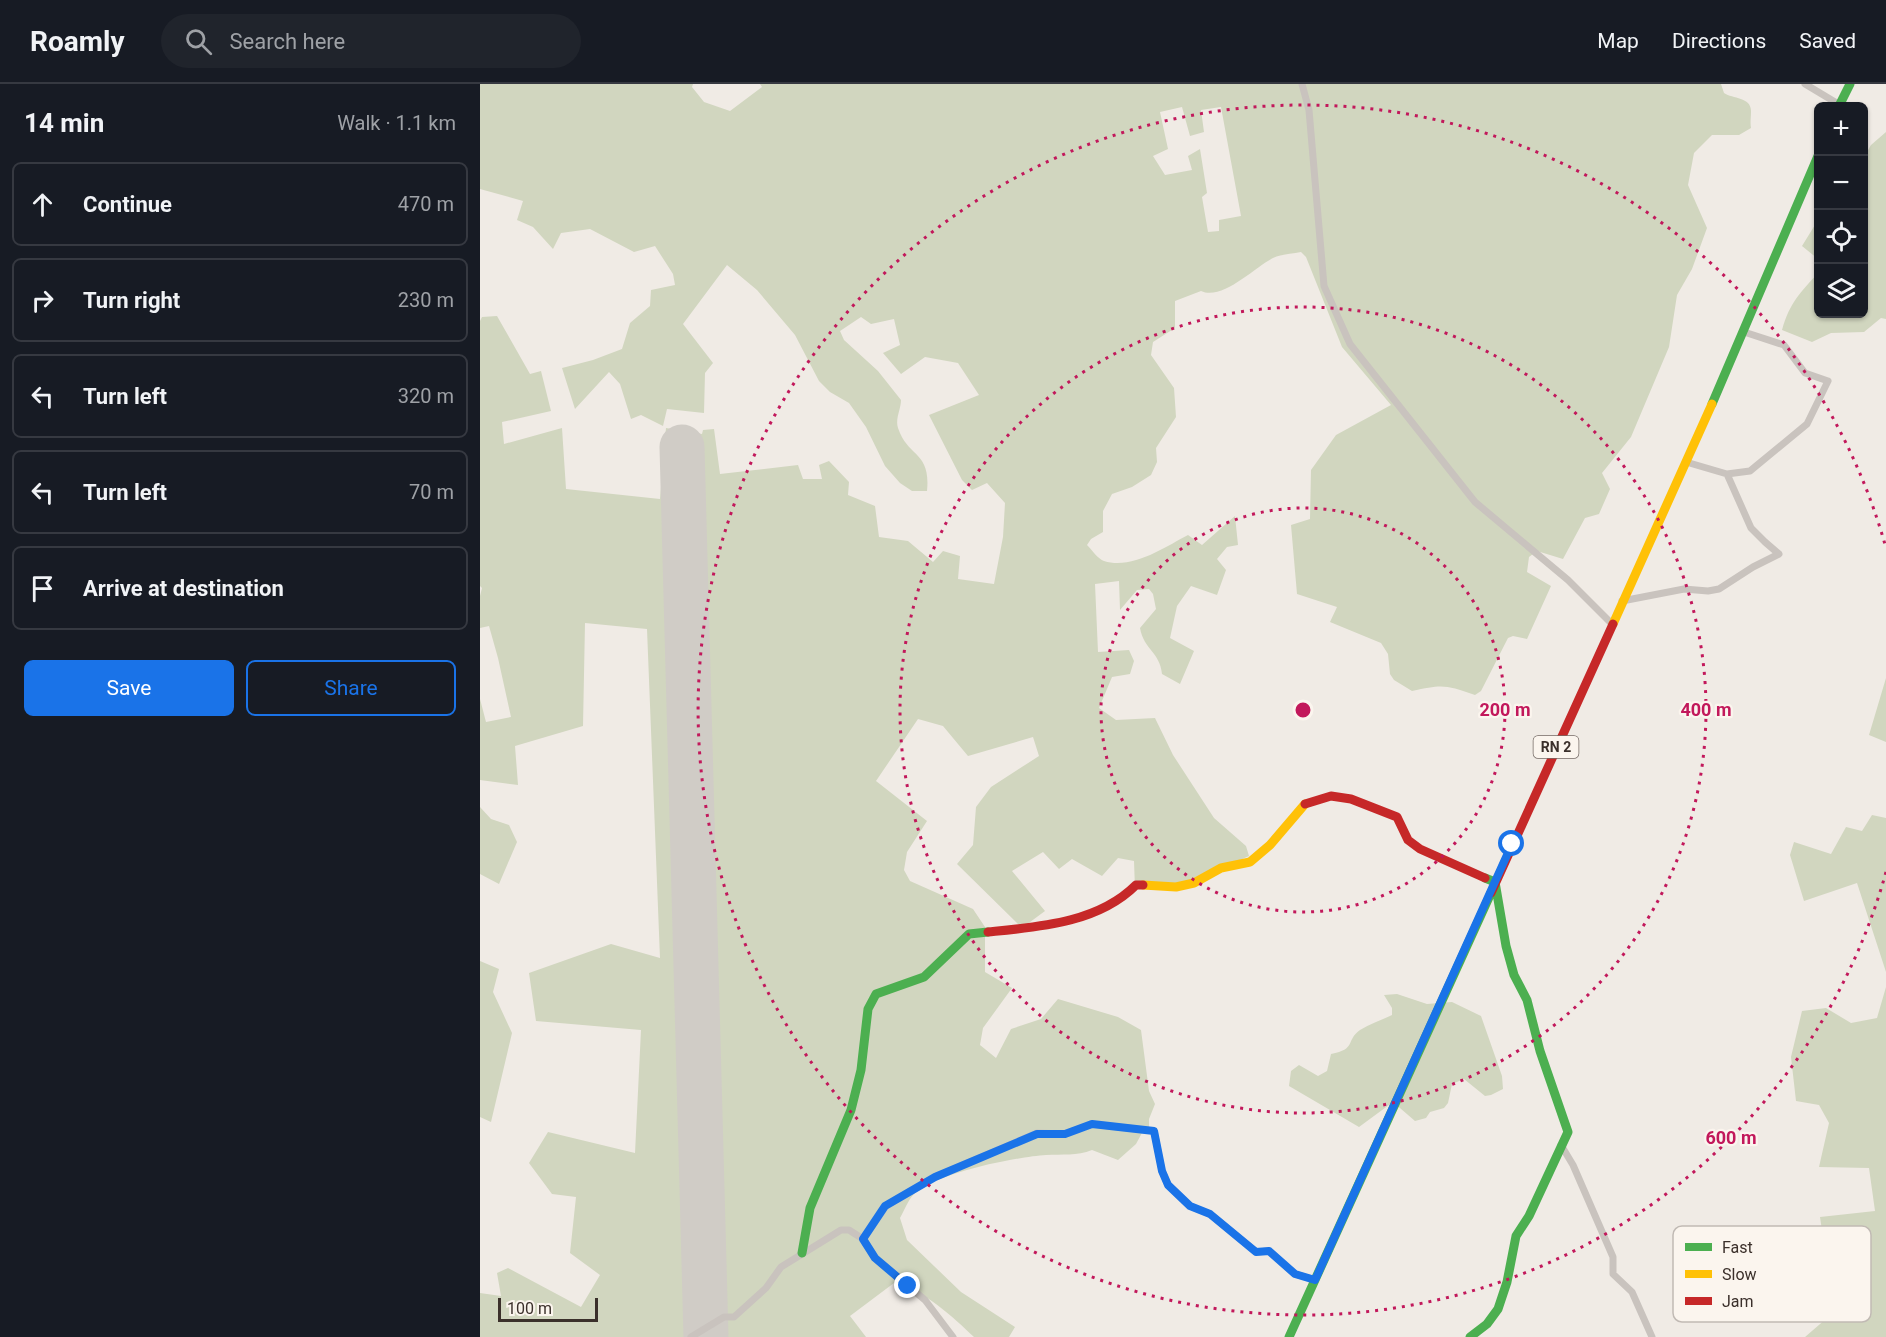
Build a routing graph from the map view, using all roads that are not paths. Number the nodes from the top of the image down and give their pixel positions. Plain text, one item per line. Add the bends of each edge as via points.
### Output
1 (1302, 84) edge
2 (1805, 84) edge
3 (1850, 84) edge
4 (1833, 102) edge
5 (1841, 102) edge
6 (1814, 166) edge
7 (1744, 332) junction
8 (1686, 462) junction
9 (1727, 474) junction
10 (1622, 602) junction
11 (1612, 624) junction
12 (1495, 882) junction
13 (1561, 1145) junction
14 (863, 1239) junction
15 (802, 1252) junction
16 (1315, 1280) junction
17 (691, 1337) edge
18 (953, 1337) edge
19 (1288, 1337) edge
20 (1470, 1337) edge
21 (1652, 1337) edge

1 - 11 street via 1309,110 1324,286 1350,344 1475,502 1568,580
2 - 4 street
3 - 5 street
6 - 7 street, RN 2
7 - 8 street, RN 2
7 - 9 street via 1784,345 1805,373 1828,381 1808,424 1750,471
8 - 9 street
8 - 10 street, RN 2
9 - 10 street via 1751,528 1779,554 1719,589 1684,589
10 - 11 street, RN 2
11 - 12 street, RN 2
12 - 13 street via 1506,946 1568,1132
12 - 15 street via 1420,849 1408,840 1397,817 1351,799 1331,796 1303,804 1270,845 1250,862 1221,868 1194,883 1176,887 1136,885 1125,896 1091,915 969,934 924,977 876,994 868,1009 861,1070 851,1110 810,1208
12 - 16 street, RN 2
13 - 20 street via 1516,1236 1498,1309
13 - 21 street via 1613,1257 1613,1274 1632,1292
14 - 15 street via 849,1230 840,1230
14 - 16 street via 885,1206 935,1177 1037,1134 1065,1134 1092,1124 1154,1131 1168,1185 1190,1206 1210,1214 1256,1252 1269,1251 1295,1274
14 - 18 street via 875,1258 925,1300
15 - 17 street via 781,1267 766,1288 734,1317 724,1317
16 - 19 street, RN 2

